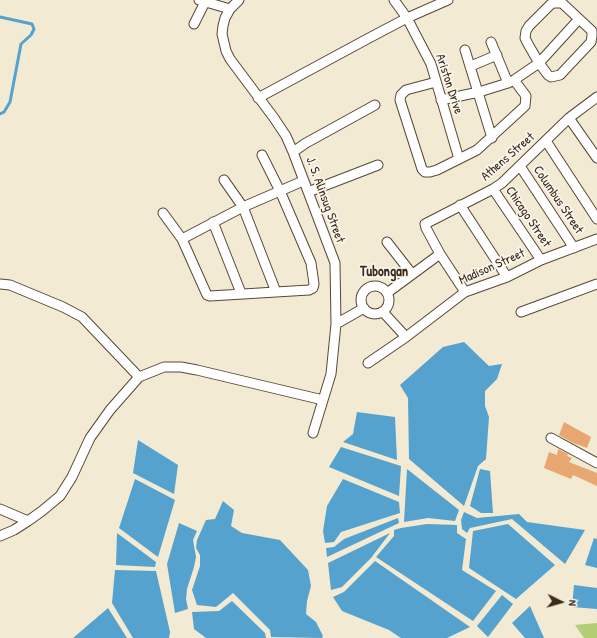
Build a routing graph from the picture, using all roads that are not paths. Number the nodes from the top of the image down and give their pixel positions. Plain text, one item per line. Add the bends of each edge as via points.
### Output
1 (239, 0) edge
2 (394, 0) edge
3 (448, 0) edge
4 (202, 1) edge
5 (230, 10) junction
6 (407, 18) junction
7 (579, 19) junction
8 (194, 24) dead end
9 (491, 42) dead end
10 (465, 50) dead end
11 (497, 55) junction
12 (539, 63) junction
13 (470, 66) junction
14 (436, 82) junction
15 (511, 82) junction
16 (479, 92) junction
17 (597, 97) edge
18 (258, 98) junction
19 (442, 100) junction
20 (375, 105) dead end
21 (570, 118) junction
22 (492, 138) junction
23 (546, 141) junction
24 (293, 152) junction
25 (262, 155) dead end
26 (597, 158) edge
27 (459, 159) junction
28 (378, 165) dead end
29 (520, 166) junction
30 (224, 180) dead end
31 (303, 181) junction
32 (493, 189) junction
33 (280, 191) junction
34 (308, 192) junction
35 (460, 205) junction
36 (243, 207) junction
37 (163, 213) dead end
38 (597, 219) edge
39 (213, 222) junction
40 (182, 239) junction
41 (597, 239) edge
42 (387, 242) dead end
43 (574, 248) junction
44 (440, 254) junction
45 (541, 260) junction
46 (412, 274) junction
47 (507, 277) junction
48 (0, 284) edge
49 (597, 284) edge
50 (276, 292) junction
51 (465, 292) junction
52 (241, 293) junction
53 (387, 293) junction
54 (364, 308) junction
55 (383, 312) junction
56 (521, 312) dead end
57 (336, 324) junction
58 (406, 337) junction
59 (368, 363) dead end
60 (139, 377) junction
61 (323, 400) junction
62 (313, 433) dead end
63 (551, 438) dead end
64 (597, 463) edge
65 (0, 509) edge
66 (28, 521) junction
67 (0, 536) edge

1 - 5 street, J. S. Alinsug Street
2 - 6 street, Ariston Drive
3 - 6 street
4 - 5 street
4 - 8 street
5 - 18 street, J. S. Alinsug Street via 225,18 222,34 226,51
6 - 14 street, Ariston Drive via 431,64
6 - 18 street
7 - 12 street
7 - 12 street via 592,31 591,42 560,75 551,77
7 - 12 street via 562,3 555,3 529,26 525,38
9 - 11 street
10 - 13 street
11 - 13 street
11 - 15 street
12 - 15 street
13 - 16 street
14 - 19 street, Ariston Drive
14 - 27 street via 406,90 400,100 422,169 430,172
15 - 16 street
15 - 22 street via 526,96 525,106
16 - 19 street
16 - 22 street
17 - 21 street, Athens Street
18 - 24 street, J. S. Alinsug Street via 278,124
19 - 27 street, Ariston Drive
20 - 24 street
21 - 23 street, Athens Street
21 - 26 street
22 - 27 street via 477,150
23 - 29 street, Athens Street
23 - 38 street
24 - 31 street, J. S. Alinsug Street
25 - 33 street
28 - 34 street
29 - 32 street, Athens Street
29 - 43 street, Columbus Street
30 - 36 street
31 - 33 street
31 - 34 street, J. S. Alinsug Street
32 - 35 street, Athens Street
32 - 45 street, Chicago Street
33 - 36 street
33 - 50 street via 312,264 314,284 309,290
34 - 57 street, J. S. Alinsug Street via 334,263
35 - 44 street, Athens Street via 426,222 425,226
35 - 47 street
36 - 39 street
36 - 50 street
37 - 40 street
39 - 40 street
39 - 52 street
40 - 52 street via 207,295
41 - 43 street, Madison Street
42 - 46 street
43 - 45 street, Madison Street
44 - 46 street
44 - 51 street
45 - 47 street, Madison Street
46 - 53 street
47 - 51 street, Madison Street
48 - 60 street via 10,285 82,316
49 - 56 street
50 - 52 street
51 - 58 street, Madison Street
53 - 54 street via 382,288 374,286 368,289 363,294
53 - 55 street via 388,306
54 - 55 street via 370,313
54 - 57 street
55 - 58 street
57 - 61 street, J. S. Alinsug Street via 331,374
58 - 59 street, Madison Street
60 - 61 street via 164,367 197,370
60 - 66 street via 90,438 60,496
61 - 62 street, J. S. Alinsug Street
63 - 64 street
65 - 66 street
66 - 67 street

